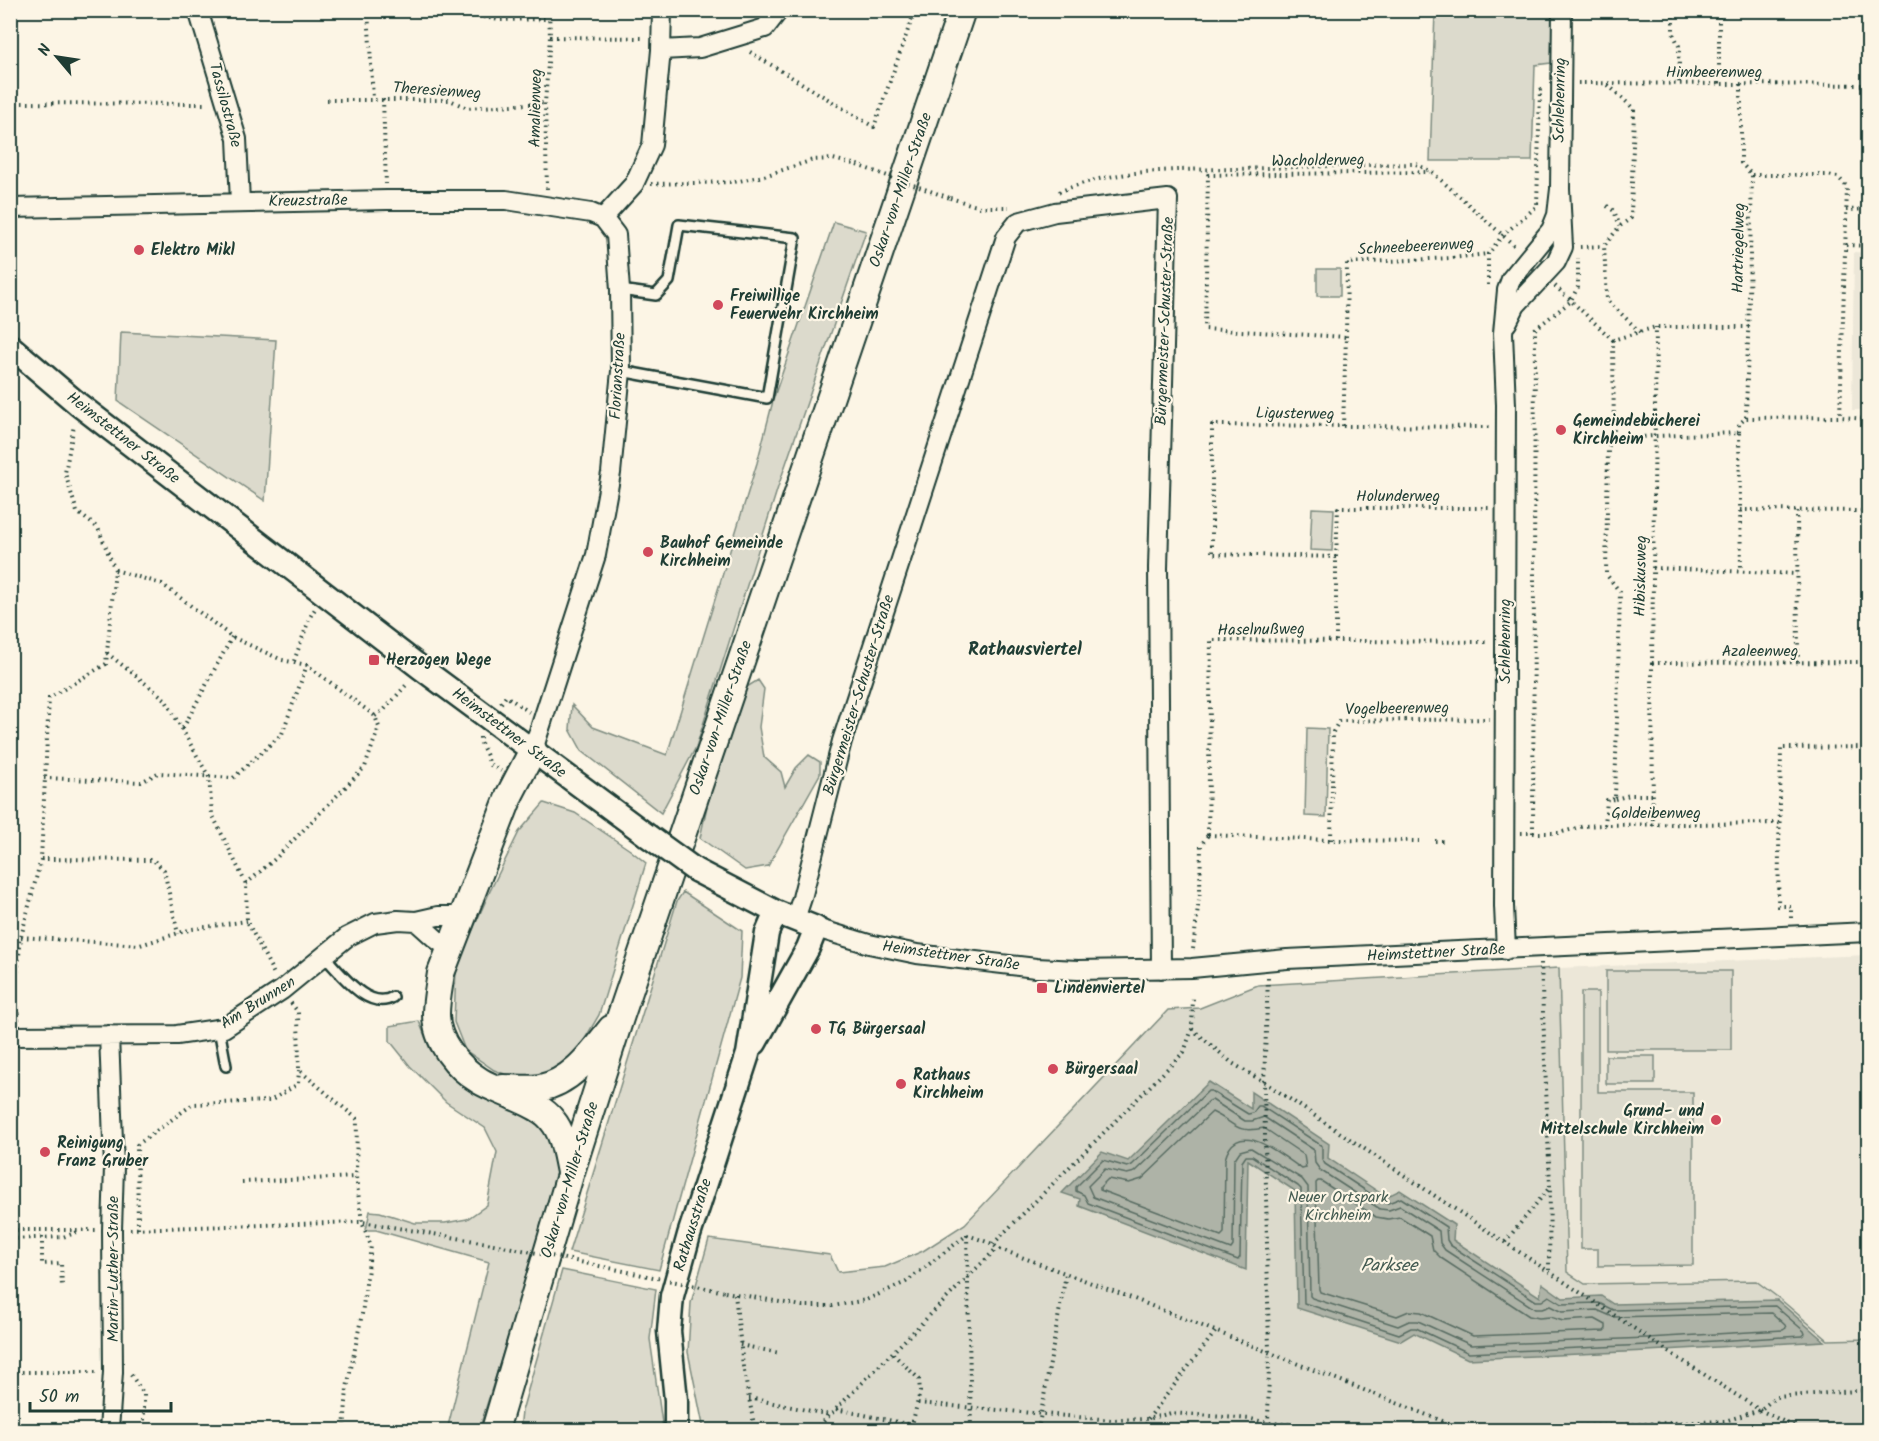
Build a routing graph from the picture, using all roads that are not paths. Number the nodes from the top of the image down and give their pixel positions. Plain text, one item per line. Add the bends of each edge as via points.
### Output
1 (198, 10) edge
2 (662, 10) edge
3 (779, 10) edge
4 (962, 10) edge
5 (1562, 10) edge
6 (661, 44) junction
7 (1560, 189) junction
8 (240, 202) junction
9 (10, 208) edge
10 (603, 218) junction
11 (620, 290) junction
12 (1503, 333) junction
13 (10, 346) edge
14 (621, 371) junction
15 (533, 750) junction
16 (462, 916) junction
17 (785, 916) junction
18 (416, 921) junction
19 (816, 927) junction
20 (1869, 932) edge
21 (450, 949) junction
22 (1506, 950) junction
23 (324, 956) junction
24 (1161, 969) junction
25 (393, 997) dead end
26 (620, 1018) junction
27 (219, 1029) junction
28 (109, 1035) junction
29 (14, 1036) edge
30 (748, 1054) junction
31 (226, 1066) dead end
32 (496, 1088) junction
33 (570, 1175) junction
34 (505, 1394) junction
35 (676, 1400) junction
36 (110, 1431) edge
37 (495, 1431) edge
38 (510, 1431) edge
39 (676, 1431) edge
40 (689, 1431) edge

1 - 8 street, Tassilostraße via 237,139
2 - 6 street
3 - 6 street via 765,28 700,48
4 - 26 main road, Oskar-von-Miller-Straße
5 - 7 street, Schlehenring
6 - 10 street via 652,144 634,184
7 - 12 street, Schlehenring via 1551,230 1511,279
7 - 12 street, Schlehenring via 1563,247 1556,262 1516,305
8 - 9 street, Kreuzstraße
8 - 10 street, Kreuzstraße via 506,200
10 - 11 street, Florianstraße via 616,235
11 - 14 street, Florianstraße
11 - 14 lane via 656,295 669,281 679,225 795,238 767,398
12 - 22 street, Schlehenring
13 - 15 street, Heimstettner Straße via 78,404
14 - 15 street, Florianstraße via 611,472 596,555
15 - 16 main road via 510,794
15 - 17 street, Heimstettner Straße, bridge via 695,870
16 - 18 street, Am Brunnen
16 - 21 main road
17 - 19 street, Heimstettner Straße
17 - 24 street, Bürgermeister-Schuster-Straße via 802,898 842,741 1006,237 1018,222 1054,212 1168,199 1158,568
17 - 30 street, Rathausstraße via 767,933
18 - 21 street
18 - 23 street, Am Brunnen via 375,923 347,937
19 - 24 street, Heimstettner Straße via 869,944 959,960 1078,970
19 - 30 street, Rathausstraße
20 - 22 street, Heimstettner Straße
21 - 32 main road via 436,999 440,1036 459,1066
22 - 24 street, Heimstettner Straße
23 - 25 lane via 371,999 387,1001
23 - 27 street, Am Brunnen via 282,990
26 - 32 main road via 586,1060 555,1084
26 - 33 main road, Oskar-von-Miller-Straße
27 - 28 street, Am Brunnen via 177,1035
27 - 31 lane
28 - 29 street, Am Brunnen
28 - 36 street, Martin-Luther-Straße via 114,1167
30 - 35 street, Rathausstraße via 672,1296 669,1331
32 - 33 main road via 539,1108 552,1119 563,1139
33 - 34 main road, Oskar-von-Miller-Straße
34 - 37 main road, Oskar-von-Miller-Straße
34 - 38 main road
35 - 39 street, Rathausstraße
35 - 40 street, Rathausstraße

